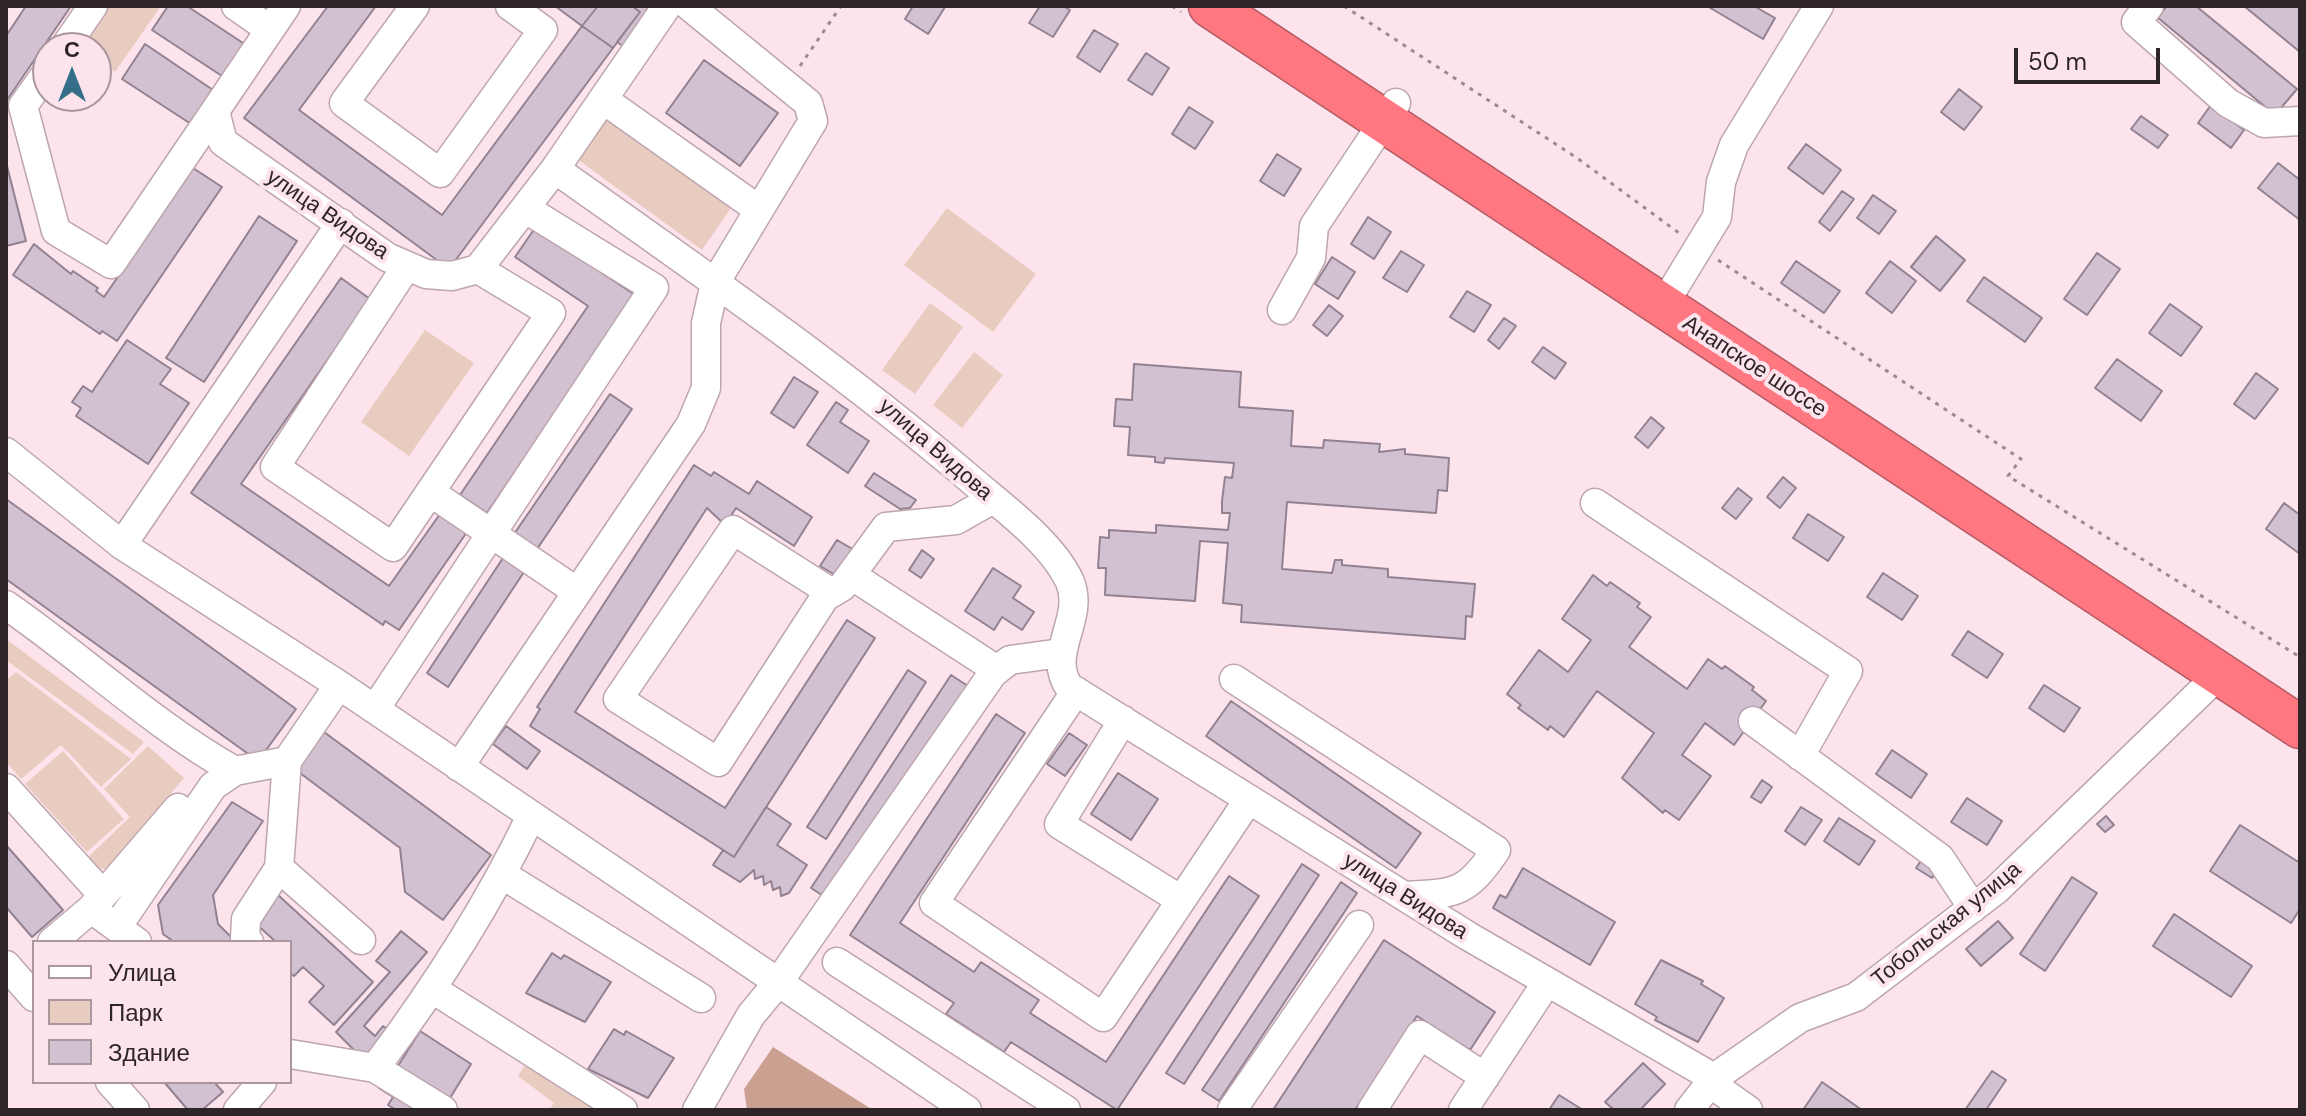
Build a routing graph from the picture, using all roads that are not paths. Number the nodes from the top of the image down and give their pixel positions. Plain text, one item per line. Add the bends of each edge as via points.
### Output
1 (93, 6) edge
2 (236, 6) edge
3 (286, 6) edge
4 (415, 6) edge
5 (510, 6) edge
6 (667, 6) edge
7 (689, 6) edge
8 (1210, 6) edge
9 (1248, 6) edge
10 (1819, 6) edge
11 (2149, 6) edge
12 (269, 29) junction
13 (75, 32) edge
14 (32, 93) edge
15 (604, 100) junction
16 (215, 111) junction
17 (1390, 112) junction
18 (2300, 120) edge
19 (555, 169) junction
20 (526, 209) junction
21 (758, 209) junction
22 (341, 223) junction
23 (406, 267) junction
24 (478, 269) junction
25 (715, 283) junction
26 (1675, 286) junction
27 (1282, 310) dead end
28 (6, 452) edge
29 (430, 492) junction
30 (993, 499) junction
31 (1595, 503) dead end
32 (489, 532) junction
33 (122, 545) junction
34 (841, 584) junction
35 (576, 591) junction
36 (6, 605) edge
37 (1061, 653) junction
38 (997, 670) junction
39 (2216, 673) junction
40 (1234, 679) dead end
41 (339, 685) junction
42 (1076, 691) junction
43 (2300, 696) edge
44 (375, 709) junction
45 (1123, 720) junction
46 (1753, 721) dead end
47 (2300, 727) edge
48 (1800, 756) junction
49 (287, 761) junction
50 (226, 766) junction
51 (459, 767) junction
52 (6, 788) edge
53 (1249, 799) junction
54 (531, 816) junction
55 (279, 868) junction
56 (503, 875) junction
57 (1405, 896) junction
58 (1181, 900) junction
59 (97, 902) junction
60 (1973, 908) junction
61 (1359, 925) dead end
62 (127, 935) edge
63 (54, 940) edge
64 (247, 940) edge
65 (361, 940) dead end
66 (837, 962) dead end
67 (18, 966) edge
68 (780, 980) junction
69 (1547, 982) junction
70 (434, 990) junction
71 (32, 993) edge
72 (701, 998) dead end
73 (292, 1054) edge
74 (375, 1068) junction
75 (1485, 1077) junction
76 (1712, 1080) junction
77 (112, 1084) edge
78 (260, 1084) edge
79 (135, 1110) edge
80 (238, 1110) edge
81 (443, 1110) edge
82 (623, 1110) edge
83 (697, 1110) edge
84 (967, 1110) edge
85 (1066, 1110) edge
86 (1232, 1110) edge
87 (1372, 1110) edge
88 (1463, 1110) edge
89 (1689, 1110) edge
90 (1748, 1110) edge

1 - 13 street
2 - 12 street
3 - 12 street
4 - 5 street via 344,103 440,173 543,30
6 - 15 street
7 - 21 street via 808,103 813,121
8 - 17 highway, Анапское шоссе
9 - 17 highway
10 - 26 street via 1734,145 1721,182 1717,217
11 - 18 street via 2136,22 2228,103 2264,123
12 - 16 street
14 - 16 street via 23,106 56,231 111,264
15 - 19 street
15 - 21 street
16 - 22 street, улица Видова via 223,142
17 - 26 highway, Анапское шоссе
17 - 27 street via 1314,226 1311,258
17 - 39 highway, Анапское шоссе
19 - 20 street
19 - 25 street, улица Видова
20 - 24 street
20 - 32 street via 654,288
21 - 25 street
22 - 23 street, улица Видова
22 - 33 street
23 - 24 street, улица Видова via 452,276
23 - 29 street via 275,467 393,547
24 - 29 street via 551,313
25 - 30 street, улица Видова via 874,397
25 - 35 street via 707,314 706,388 691,424
26 - 43 highway, Анапское шоссе
28 - 33 street
29 - 32 street
30 - 34 street via 956,520 886,527
30 - 37 street, улица Видова via 1036,536 1070,582 1075,611
31 - 48 street via 1848,671
32 - 35 street
32 - 44 street
33 - 41 street
34 - 34 street via 825,597 718,762 618,699 733,530
34 - 38 street
35 - 51 street
36 - 50 street
37 - 38 street via 1010,660
37 - 42 street via 1062,676
38 - 68 street
39 - 47 highway, Анапское шоссе
39 - 60 street, Тобольская улица
40 - 57 street via 1496,850 1482,872 1456,893
41 - 44 street
41 - 49 street
42 - 45 street, улица Видова
42 - 58 street via 934,903 1103,1017
44 - 51 street
45 - 53 street, улица Видова
45 - 58 street via 1059,824
46 - 48 street
48 - 60 street via 1940,858
49 - 50 street
49 - 55 street
50 - 59 street
50 - 62 street
51 - 54 street
52 - 59 street
53 - 57 street, улица Видова
53 - 58 street
54 - 56 street
54 - 68 street
55 - 64 street via 246,919
55 - 65 street
56 - 70 street
56 - 72 street
57 - 69 street, улица Видова
59 - 62 street
59 - 63 street
60 - 76 street, Тобольская улица via 1856,997 1800,1018
61 - 86 street
66 - 85 street
67 - 71 street
68 - 83 street via 751,1015
68 - 84 street
69 - 75 street
69 - 76 street, улица Видова
70 - 74 street
70 - 82 street
73 - 74 street
74 - 81 street
75 - 87 street via 1420,1035
75 - 88 street
76 - 89 street, Тобольская улица
76 - 90 street, улица Видова
77 - 79 street
78 - 80 street

